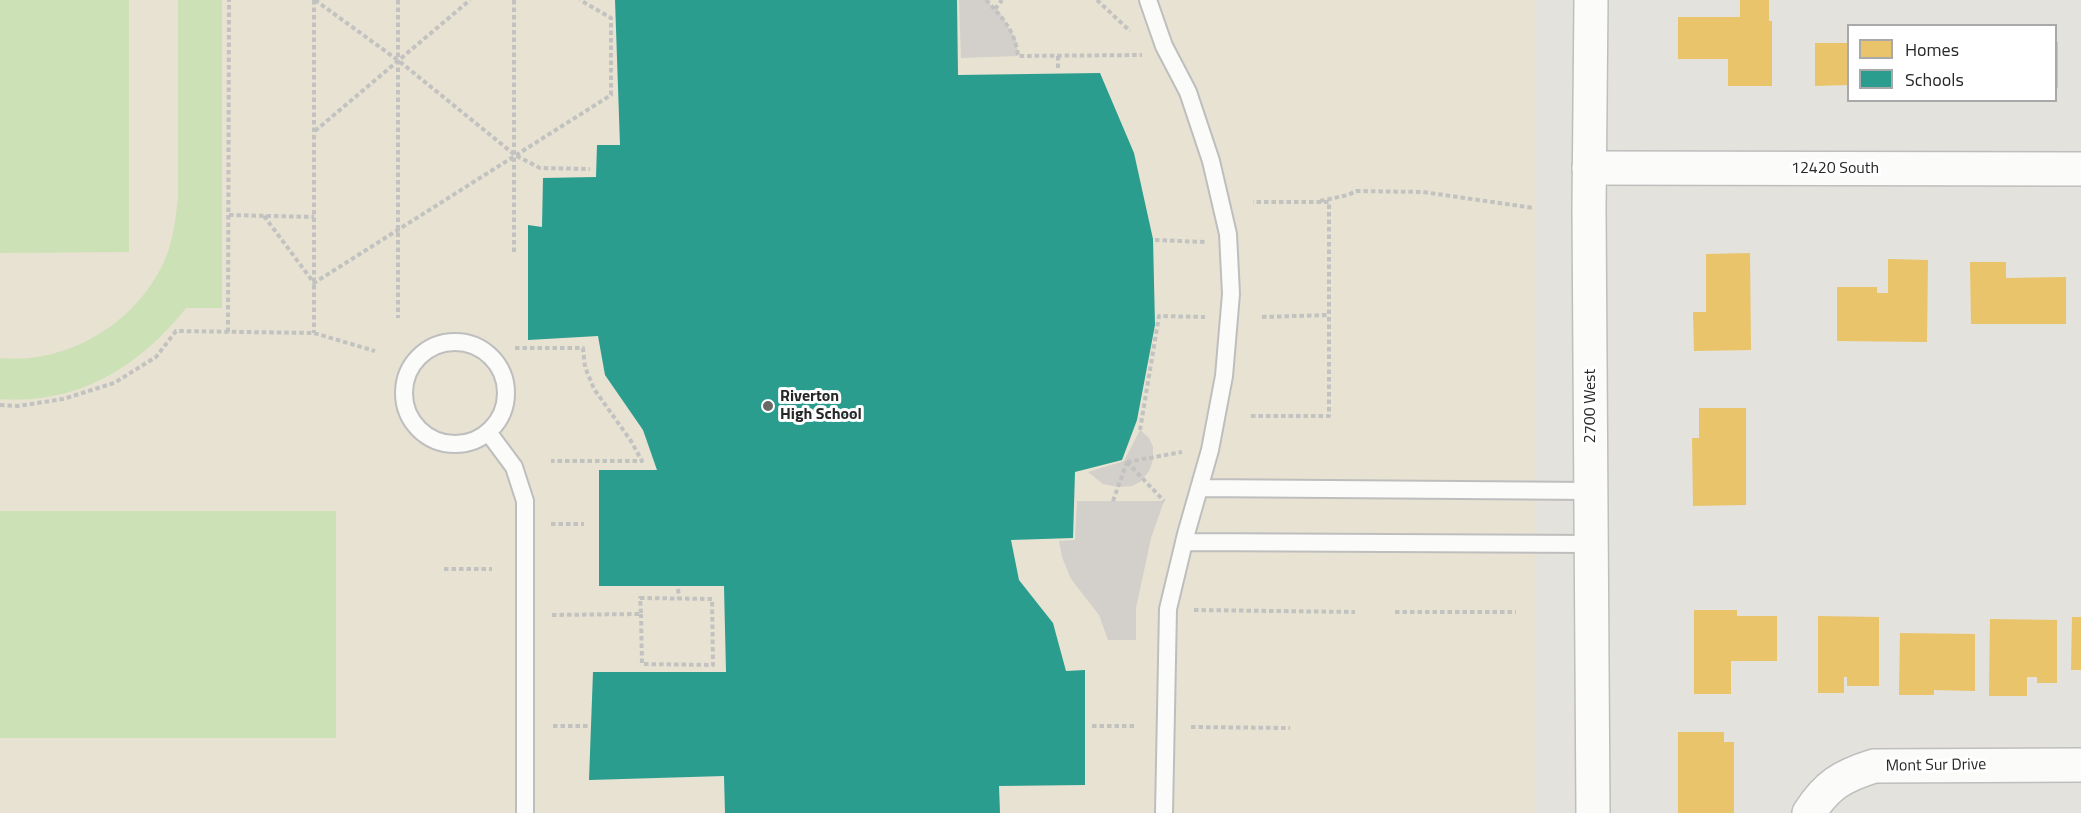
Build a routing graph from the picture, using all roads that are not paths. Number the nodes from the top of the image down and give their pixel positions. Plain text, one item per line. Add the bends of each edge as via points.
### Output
1 (1148, 0) edge
2 (1591, 0) edge
3 (1589, 168) junction
4 (2081, 169) edge
5 (488, 432) junction
6 (1199, 488) junction
7 (1591, 491) junction
8 (1184, 542) junction
9 (1592, 544) junction
10 (2081, 765) edge
11 (525, 813) edge
12 (1164, 813) edge
13 (1593, 813) edge
14 (1809, 813) edge

1 - 6 lane via 1164,46 1188,92 1211,161 1228,234 1231,294 1224,376
2 - 3 main road, 2700 West
3 - 4 main road, 12420 South
3 - 7 main road, 2700 West
5 - 5 lane via 502,412 506,392 504,378 490,356 479,348 455,342 441,344 417,359 408,370 403,398 414,425 426,436 455,444 473,441
5 - 11 lane via 514,467 525,501
6 - 7 lane
6 - 8 lane
7 - 9 main road, 2700 West
8 - 9 lane
8 - 12 lane via 1168,609
9 - 13 main road, 2700 West
10 - 14 main road, Mont Sur Drive via 1874,766 1834,782

